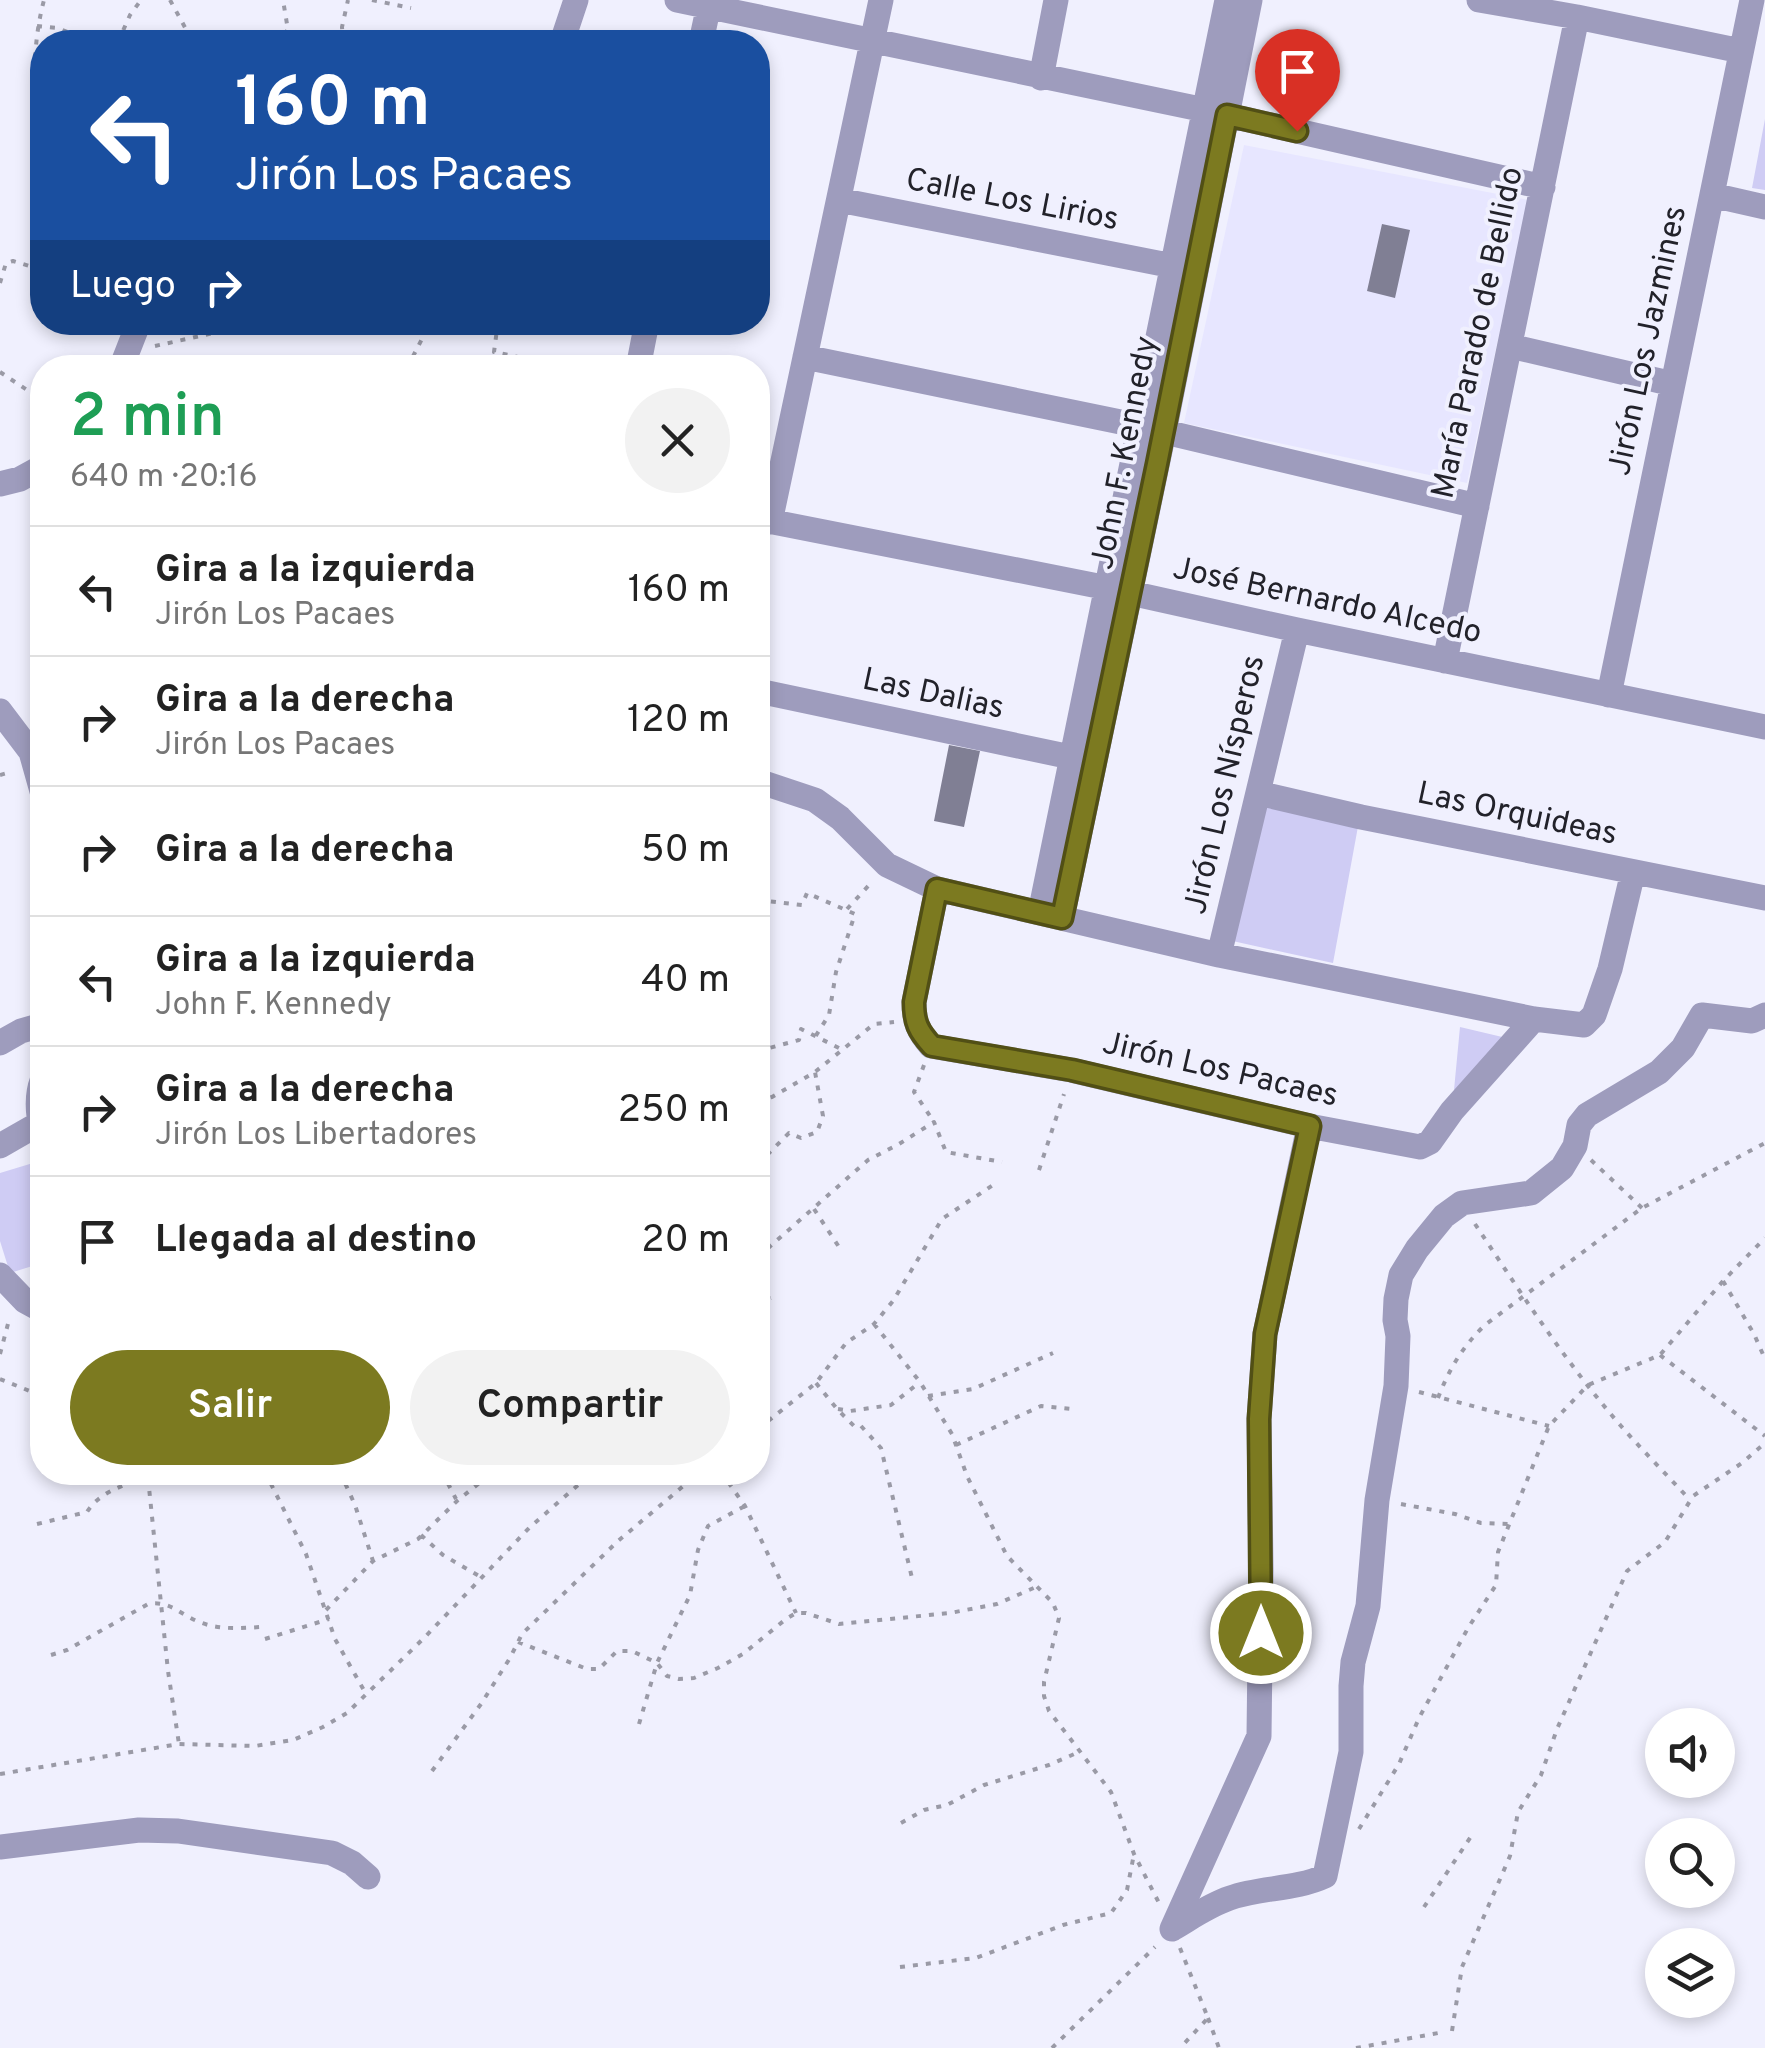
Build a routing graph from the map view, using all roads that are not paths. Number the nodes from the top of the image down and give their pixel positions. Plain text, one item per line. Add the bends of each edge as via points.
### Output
1 (576, 0) edge
2 (677, 0) edge
3 (881, 0) edge
4 (1056, 0) edge
5 (1227, 0) edge
6 (1250, 0) edge
7 (1479, 0) edge
8 (1752, 0) edge
9 (709, 3) edge
10 (1577, 17) junction
11 (566, 30) edge
12 (703, 30) edge
13 (872, 41) junction
14 (1741, 52) junction
15 (1040, 78) junction
16 (1216, 113) junction
17 (1542, 187) junction
18 (1712, 194) junction
19 (839, 200) junction
20 (1765, 208) edge
21 (1174, 266) junction
22 (1510, 346) junction
23 (805, 357) junction
24 (1673, 384) junction
25 (1152, 429) junction
26 (30, 476) edge
27 (0, 484) edge
28 (770, 497) edge
29 (1477, 506) junction
30 (770, 522) edge
31 (1119, 591) junction
32 (1297, 630) junction
33 (1445, 661) junction
34 (770, 694) edge
35 (1609, 695) junction
36 (0, 711) edge
37 (1765, 727) edge
38 (30, 751) edge
39 (1084, 760) junction
40 (770, 785) edge
41 (1258, 793) junction
42 (1633, 872) junction
43 (937, 889) junction
44 (1765, 898) edge
45 (1051, 915) junction
46 (1219, 955) junction
47 (1765, 1015) edge
48 (1534, 1019) junction
49 (30, 1028) edge
50 (0, 1043) edge
51 (1310, 1126) junction
52 (30, 1132) edge
53 (0, 1146) edge
54 (9, 1284) edge
55 (30, 1302) edge
56 (0, 1846) edge
57 (368, 1877) dead end

1 - 11 street
2 - 9 street
3 - 13 street
4 - 15 street
5 - 16 street, John F. Kennedy
6 - 16 street, John F. Kennedy
7 - 10 street
8 - 14 street, Jirón Los Jazmines
9 - 12 street
9 - 13 street
10 - 14 street
10 - 17 street, María Parado de Bellido
13 - 15 street
13 - 19 street
14 - 18 street, Jirón Los Jazmines
15 - 16 street
16 - 17 street
16 - 21 street, John F. Kennedy
16 - 25 street, John F. Kennedy
17 - 22 street, María Parado de Bellido
18 - 20 street
18 - 24 street, Jirón Los Jazmines
19 - 21 street, Calle Los Lirios
19 - 23 street
21 - 25 street, John F. Kennedy
22 - 24 street
22 - 29 street, María Parado de Bellido
23 - 25 street
23 - 28 street
24 - 35 street, Jirón Los Jazmines
25 - 29 street
25 - 31 street, John F. Kennedy
26 - 27 street
29 - 33 street, María Parado de Bellido
30 - 31 street, José Bernardo Alcedo
31 - 32 street, José Bernardo Alcedo
31 - 39 street, John F. Kennedy
32 - 33 street, José Bernardo Alcedo
32 - 41 street, Jirón Los Nísperos
33 - 35 street, José Bernardo Alcedo
34 - 39 street, Las Dalias
35 - 37 street, José Bernardo Alcedo
36 - 38 street
39 - 45 street, John F. Kennedy
40 - 43 street via 816,800 888,865
41 - 42 street, Las Orquideas
41 - 46 street, Jirón Los Nísperos
42 - 44 street, Las Orquideas
42 - 48 street via 1594,1016 1584,1025
43 - 45 street
43 - 51 street, Jirón Los Pacaes via 914,1002 919,1033 932,1046 1072,1070
45 - 46 street
46 - 48 street
47 - 51 street via 1702,1015 1659,1072 1588,1114 1562,1168 1530,1192 1462,1203 1417,1249 1396,1299 1396,1386 1376,1500 1368,1606 1350,1686 1351,1752 1325,1876 1231,1897 1172,1929 1259,1736 1265,1334
48 - 51 street, Jirón Los Pacaes via 1420,1147
49 - 50 street
52 - 53 street
54 - 55 street
56 - 57 street via 139,1830 178,1832 332,1853

